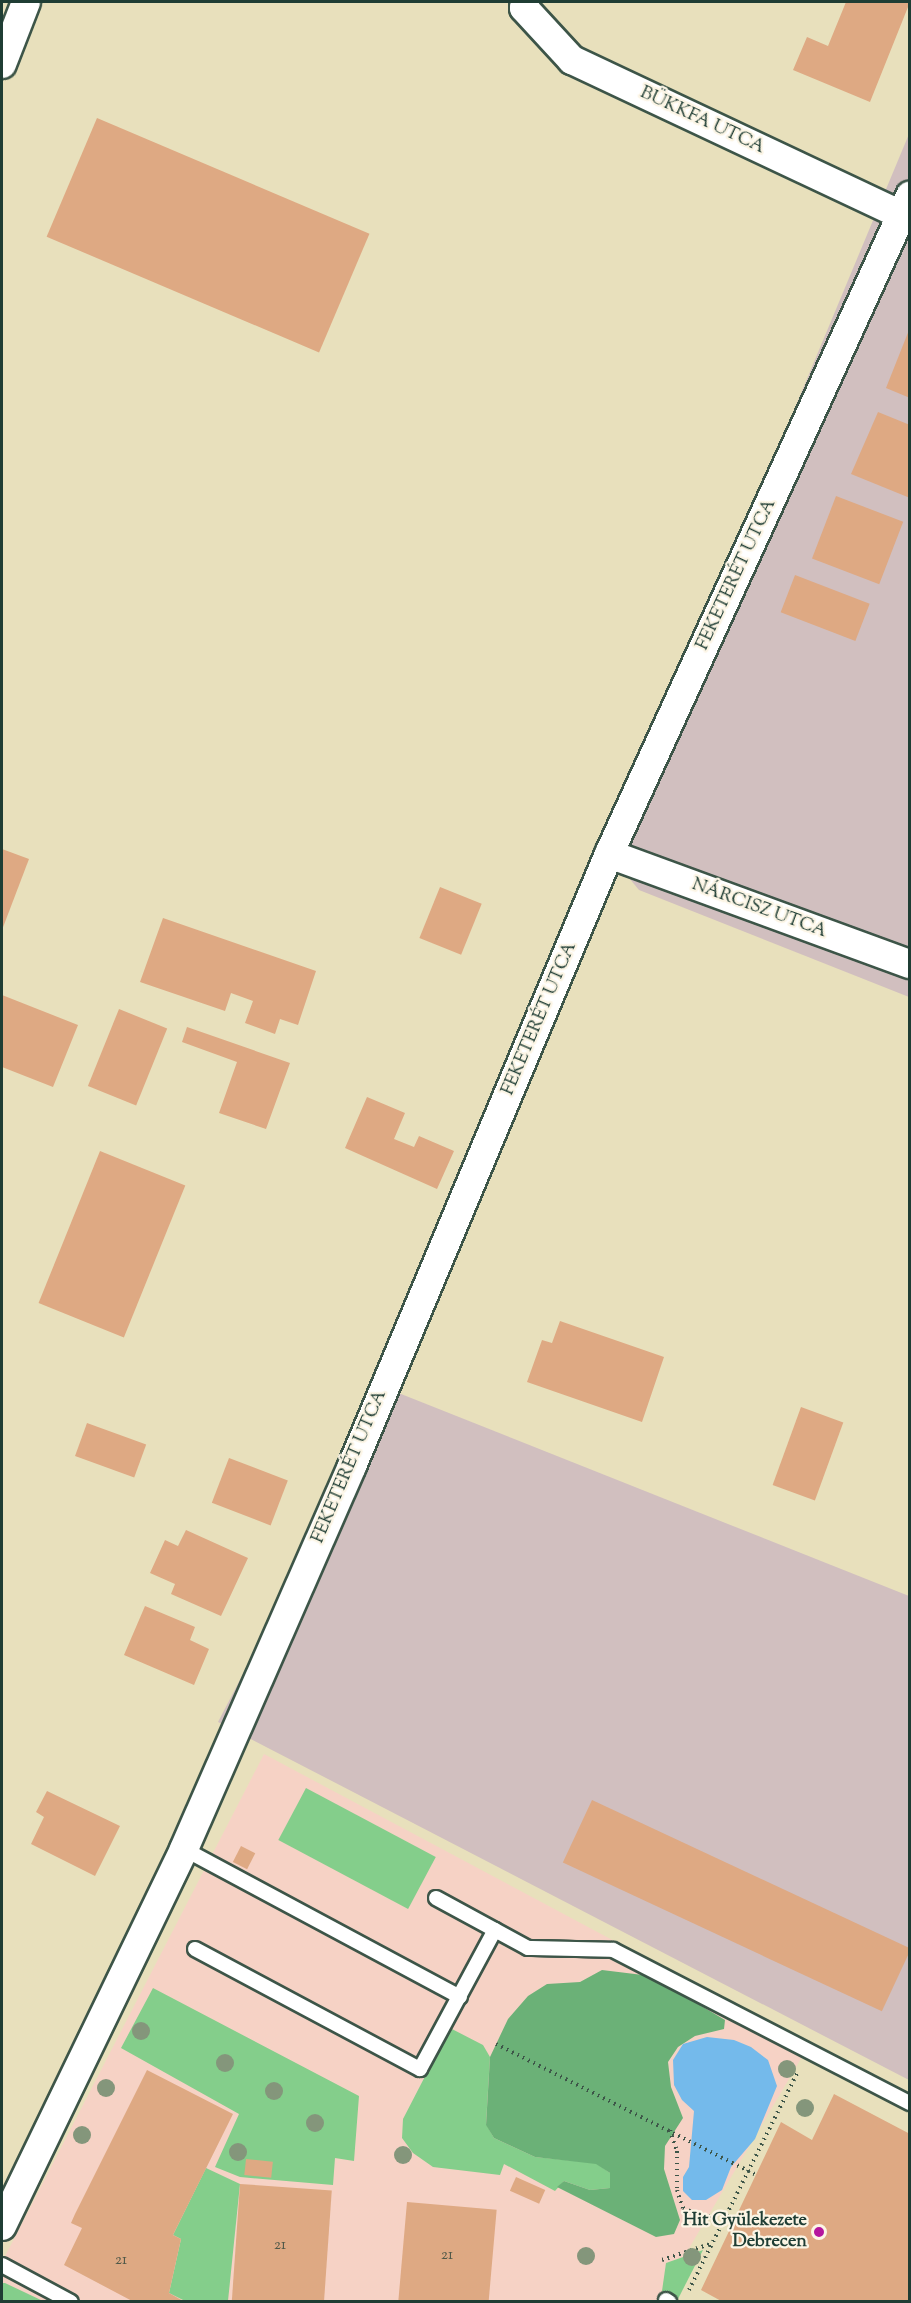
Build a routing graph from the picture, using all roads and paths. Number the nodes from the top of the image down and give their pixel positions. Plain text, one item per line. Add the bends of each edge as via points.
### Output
1 (26, 2) edge
2 (525, 2) edge
3 (2, 63) edge
4 (906, 205) edge
5 (609, 854) junction
6 (909, 963) edge
7 (184, 1849) junction
8 (436, 1898) dead end
9 (495, 1930) junction
10 (195, 1949) dead end
11 (460, 1997) junction
12 (496, 2044) dead end
13 (808, 2052) junction
14 (909, 2103) edge
15 (669, 2130) junction
16 (748, 2169) junction
17 (756, 2175) dead end
18 (725, 2214) junction
19 (2, 2226) edge
20 (711, 2244) junction
21 (662, 2260) dead end
22 (2, 2265) edge
23 (71, 2301) edge
24 (684, 2301) edge

1 - 3 street
2 - 4 street, BÜKKFA UTCA via 524,8 573,60
4 - 5 street, FEKETERÉT UTCA
5 - 6 street, NÁRCISZ UTCA
5 - 7 street, FEKETERÉT UTCA via 356,1455
7 - 11 lane
7 - 19 street, FEKETERÉT UTCA
8 - 9 lane
9 - 11 lane
9 - 13 lane via 528,1948 613,1950
10 - 11 lane via 420,2069
12 - 15 path
13 - 14 lane
13 - 16 path
15 - 16 path
15 - 18 path via 676,2151 676,2190 683,2208 703,2217
16 - 17 path
16 - 18 path
18 - 20 path
20 - 21 path
20 - 24 path
22 - 23 lane

